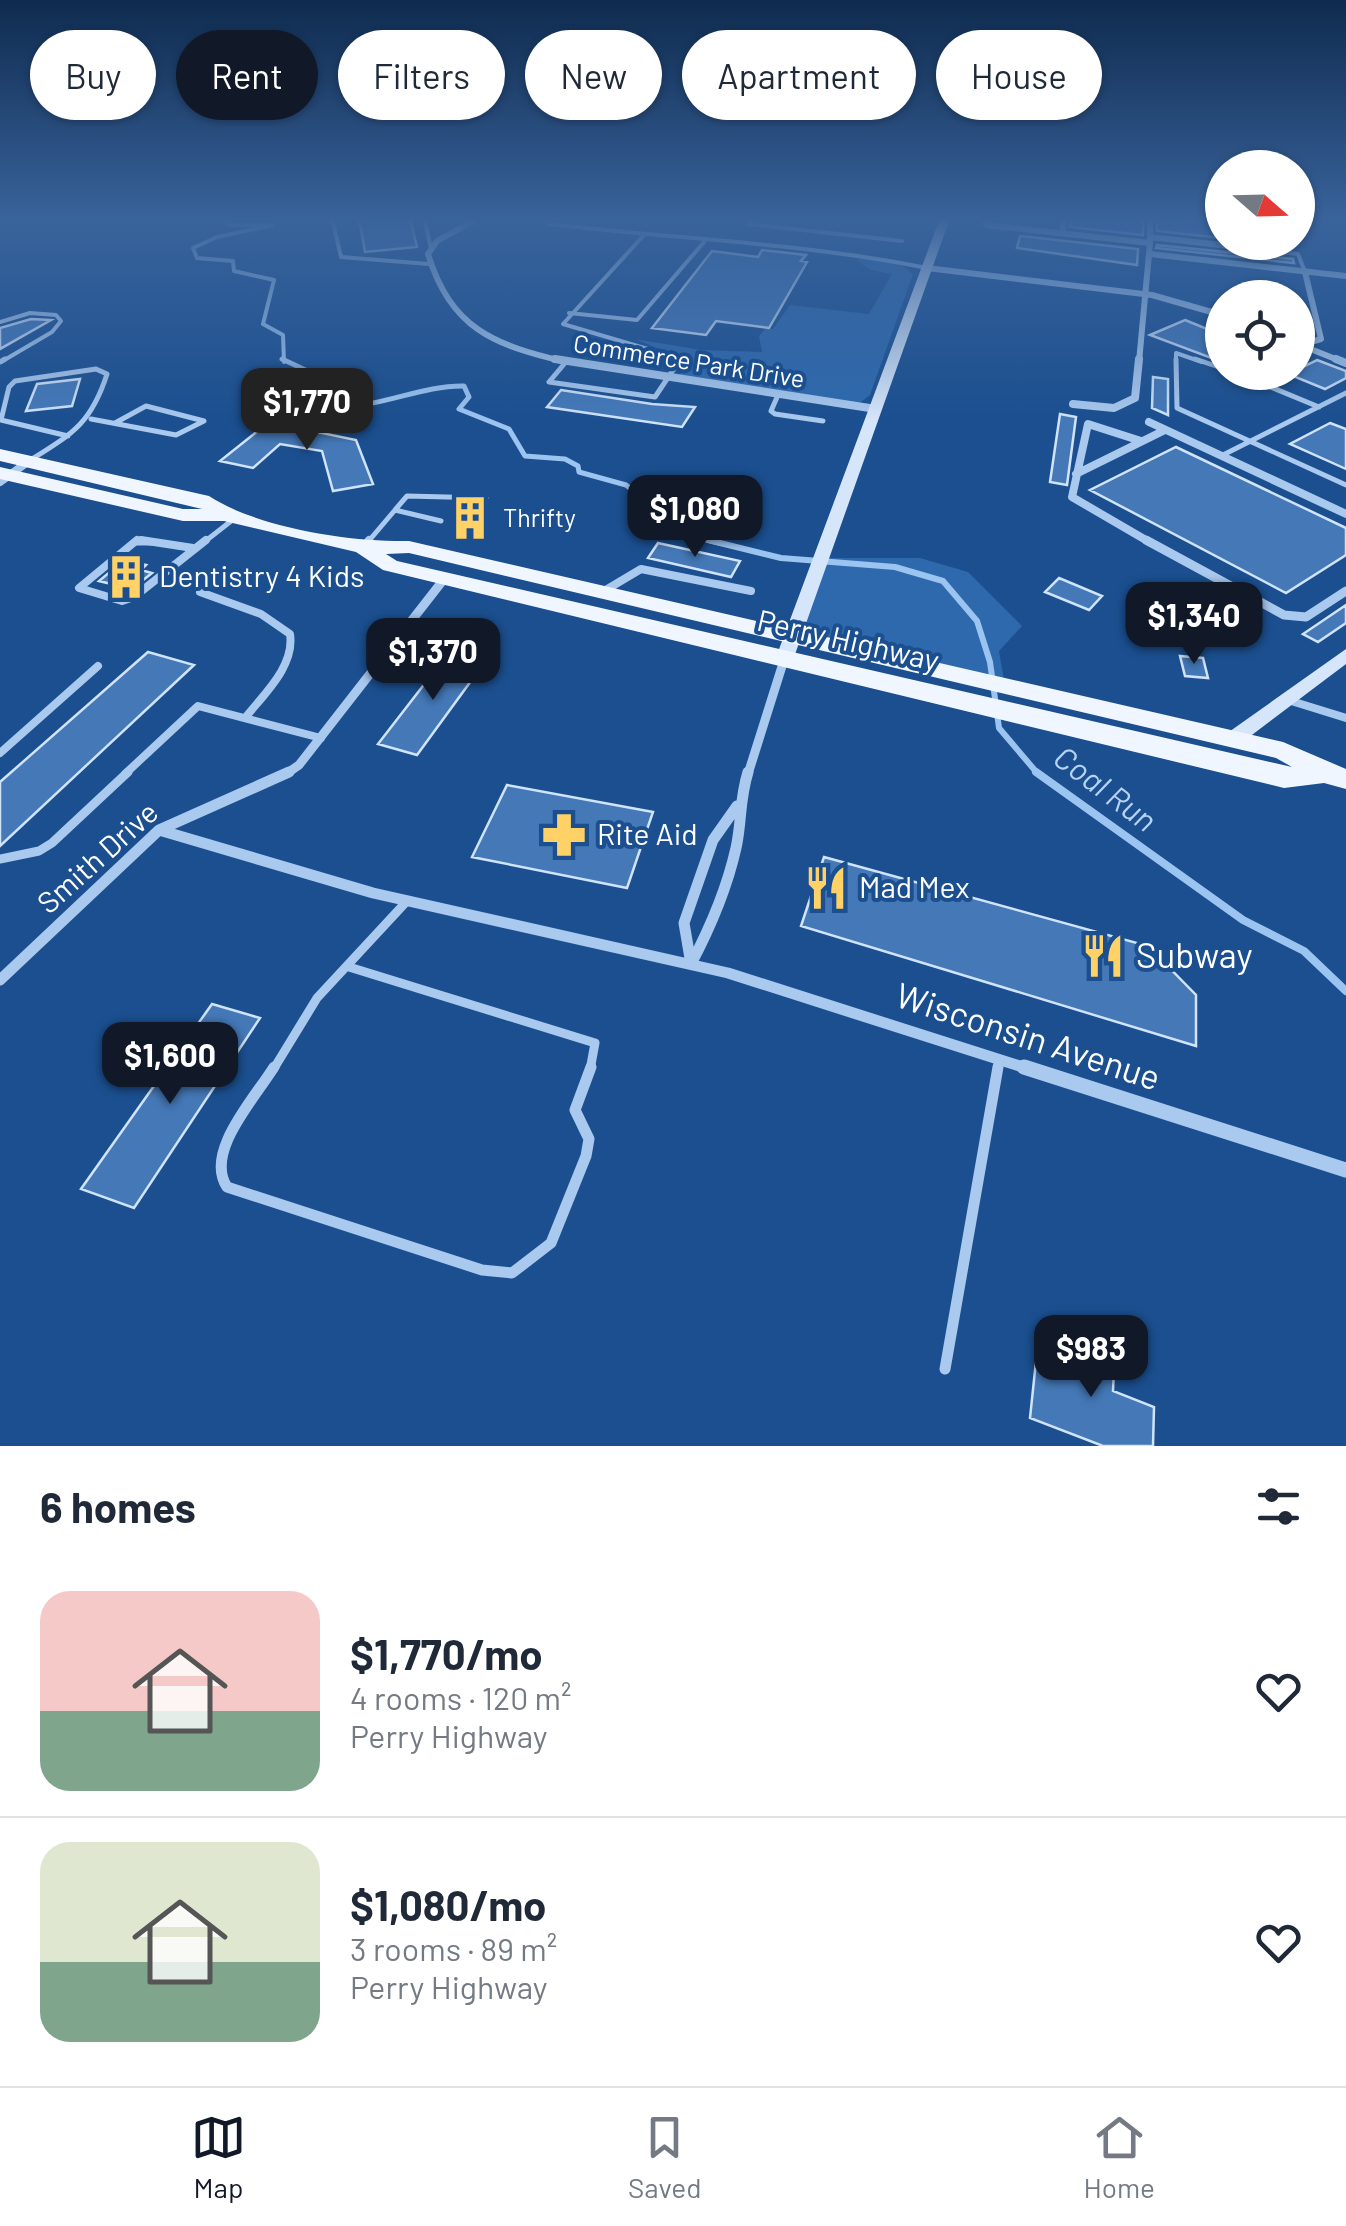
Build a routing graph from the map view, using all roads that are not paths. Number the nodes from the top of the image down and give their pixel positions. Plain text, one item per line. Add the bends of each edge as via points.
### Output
1 (439, 285) edge
2 (595, 285) edge
3 (667, 285) edge
4 (921, 285) edge
5 (1074, 285) edge
6 (1146, 285) edge
7 (1145, 294) junction
8 (1205, 310) edge
9 (568, 313) junction
10 (1315, 314) edge
11 (0, 322) edge
12 (1315, 340) edge
13 (1315, 350) edge
14 (0, 362) edge
15 (1205, 362) edge
16 (565, 363) junction
17 (1346, 363) edge
18 (666, 379) junction
19 (1279, 390) edge
20 (1346, 393) edge
21 (778, 395) junction
22 (1073, 404) dead end
23 (1319, 406) junction
24 (876, 409) junction
25 (91, 419) junction
26 (823, 421) dead end
27 (1150, 422) dead end
28 (115, 423) junction
29 (1165, 430) junction
30 (68, 436) junction
31 (1140, 441) junction
32 (1250, 441) junction
33 (0, 454) edge
34 (1221, 456) junction
35 (29, 461) junction
36 (1076, 474) junction
37 (3, 476) edge
38 (1346, 484) edge
39 (486, 498) dead end
40 (394, 510) junction
41 (1346, 514) edge
42 (230, 516) junction
43 (442, 520) dead end
44 (193, 548) junction
45 (362, 548) junction
46 (444, 580) junction
47 (750, 591) dead end
48 (1346, 591) edge
49 (200, 592) dead end
50 (602, 592) junction
51 (794, 636) junction
52 (1346, 655) edge
53 (784, 660) junction
54 (98, 666) dead end
55 (997, 697) junction
56 (1287, 699) junction
57 (244, 718) junction
58 (1346, 718) edge
59 (321, 738) junction
60 (1233, 739) junction
61 (0, 752) edge
62 (1335, 776) edge
63 (738, 805) junction
64 (159, 830) junction
65 (0, 859) edge
66 (408, 901) junction
67 (691, 964) junction
68 (348, 967) junction
69 (0, 980) edge
70 (999, 1059) junction
71 (1346, 1170) edge
72 (945, 1369) dead end

1 - 16 street, Commerce Park Drive via 447,304 496,341
2 - 9 lane
3 - 9 lane via 638,320
4 - 24 street
5 - 7 street
6 - 7 street
7 - 8 street
7 - 22 street via 1135,398 1114,408
9 - 18 lane via 562,322 567,326 668,356 675,363
10 - 12 street via 1321,339
11 - 14 lane via 40,312 61,321
13 - 17 street
15 - 32 lane via 1176,353 1177,408
16 - 18 street, Commerce Park Drive
16 - 18 lane via 549,382 655,397
18 - 21 street, Commerce Park Drive
19 - 23 lane
20 - 23 lane
21 - 24 street, Commerce Park Drive
21 - 26 lane via 770,411 775,414
23 - 32 lane
24 - 51 street
25 - 28 lane
25 - 30 lane
25 - 30 lane via 107,374 102,370 11,384 2,420
27 - 29 street
28 - 28 lane via 183,435 204,421 146,406
29 - 31 street
29 - 34 street
30 - 35 lane
31 - 36 street
31 - 36 street via 1088,424
32 - 34 lane
32 - 38 lane
33 - 35 main road, Perry Highway
34 - 41 street
35 - 37 street
35 - 42 main road, Perry Highway via 202,500
36 - 48 street via 1072,497 1084,508 1284,614 1306,617
37 - 42 main road, Perry Highway via 183,515
39 - 40 lane via 408,496
40 - 43 lane
40 - 45 lane
42 - 44 lane
42 - 45 main road, Perry Highway
44 - 44 lane via 129,599 80,588 138,540
45 - 46 main road, Perry Highway via 390,566
45 - 50 main road, Perry Highway via 409,547
46 - 53 main road, Perry Highway
46 - 59 street, Smith Drive
47 - 50 lane via 641,569
49 - 57 lane via 275,619 294,644 291,661
50 - 51 main road, Perry Highway
51 - 53 street
51 - 55 main road, Perry Highway
52 - 56 street
53 - 55 main road, Perry Highway
53 - 63 street
54 - 61 lane
55 - 60 main road, Perry Highway
55 - 62 main road, Perry Highway via 1284,778
56 - 58 lane
56 - 60 street
57 - 59 lane
57 - 65 lane via 198,706 52,844
59 - 64 street, Smith Drive via 283,777
60 - 62 main road, Perry Highway via 1283,751
63 - 67 street via 736,846
63 - 67 street via 713,840 684,923
64 - 66 street, Wisconsin Avenue
64 - 69 street, Smith Drive
66 - 67 street, Wisconsin Avenue
66 - 68 lane
67 - 70 street, Wisconsin Avenue
68 - 68 lane via 590,1038 598,1051 575,1110 589,1139 586,1156 551,1243 512,1273 482,1270 227,1187 219,1175 220,1155 298,1024
70 - 71 street, Wisconsin Avenue
70 - 72 lane

